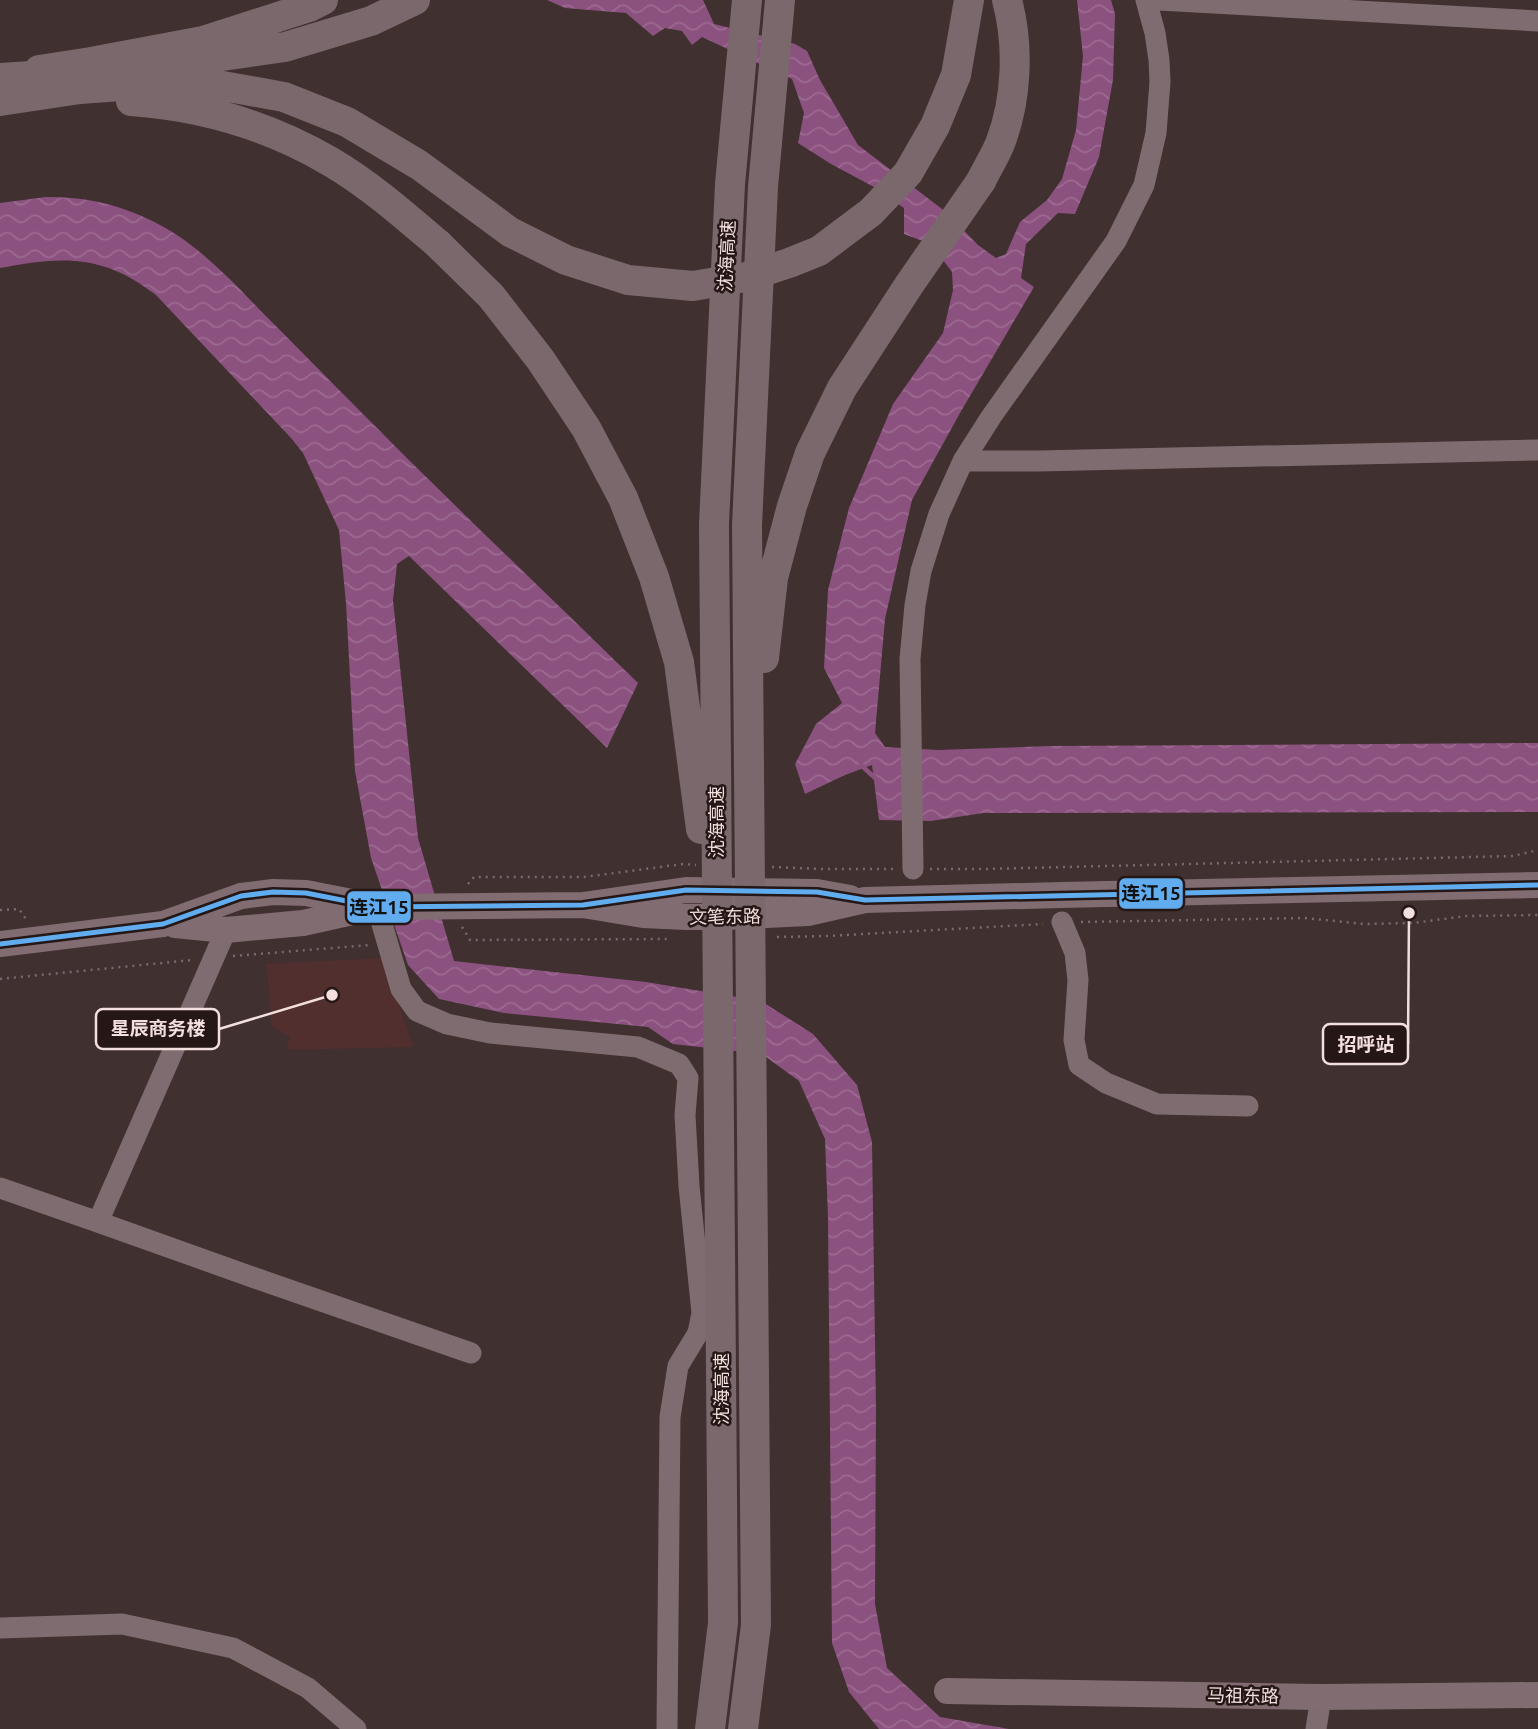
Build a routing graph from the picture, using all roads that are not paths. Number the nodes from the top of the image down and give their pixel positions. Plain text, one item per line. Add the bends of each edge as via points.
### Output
1 (323, 0) edge
2 (415, 0) edge
3 (747, 0) edge
4 (780, 0) edge
5 (969, 0) edge
6 (1007, 0) edge
7 (1146, 0) edge
8 (1159, 0) edge
9 (1538, 21) edge
10 (2, 94) edge
11 (1538, 450) edge
12 (963, 461) junction
13 (913, 869) road end
14 (1538, 885) edge
15 (377, 906) junction
16 (1062, 922) road end
17 (163, 924) junction
18 (226, 930) junction
19 (761, 938) junction
20 (0, 944) edge
21 (718, 958) junction
22 (1248, 1106) dead end
23 (0, 1188) edge
24 (99, 1222) junction
25 (471, 1353) dead end
26 (0, 1628) edge
27 (947, 1691) dead end
28 (1538, 1695) edge
29 (1321, 1697) junction
30 (356, 1729) edge
31 (667, 1729) edge
32 (710, 1729) edge
33 (743, 1729) edge
34 (1316, 1729) edge

1 - 10 highway via 203,41 91,62
2 - 10 highway via 372,21 285,47
3 - 21 highway, 沈海高速, bridge via 730,184 714,524
4 - 19 highway, 沈海高速, bridge via 763,187 747,525
5 - 10 highway via 956,75 935,126 908,173 871,212 819,251 746,277 693,286 628,280 566,260 510,232 419,165 347,122 284,97 223,86 148,84
6 - 19 highway, bridge via 1015,54 1012,100 1000,142 981,181 842,388 810,453 773,578 758,711
7 - 12 street via 1160,82 1156,133 1144,185 1116,240
8 - 9 street
10 - 21 highway, bridge via 152,102 214,113 278,135 331,162 390,203 491,296 586,428 627,509 654,577 679,662
11 - 12 street
12 - 13 street via 927,552 912,623
14 - 15 main road, 文笔东路 via 865,900 808,913 725,917 643,915 583,905
15 - 17 main road, 文笔东路 via 306,893 272,892 241,896
15 - 18 main road, 文笔东路 via 303,923
15 - 31 street via 401,989 417,1011 447,1024 490,1033 638,1046 679,1063 688,1078 689,1186 702,1313 698,1333 678,1366 670,1417
16 - 22 street via 1075,953 1074,1040 1079,1065 1106,1083 1157,1104
17 - 18 main road, 文笔东路
17 - 20 main road, 文笔东路
18 - 24 street
19 - 33 highway, 沈海高速, bridge via 754,1377 756,1625
21 - 32 highway, 沈海高速, bridge via 723,1623
23 - 24 street
24 - 25 street
26 - 30 street via 122,1624 233,1648 308,1688
27 - 29 main road, 马祖东路
28 - 29 main road, 马祖东路
29 - 34 street

